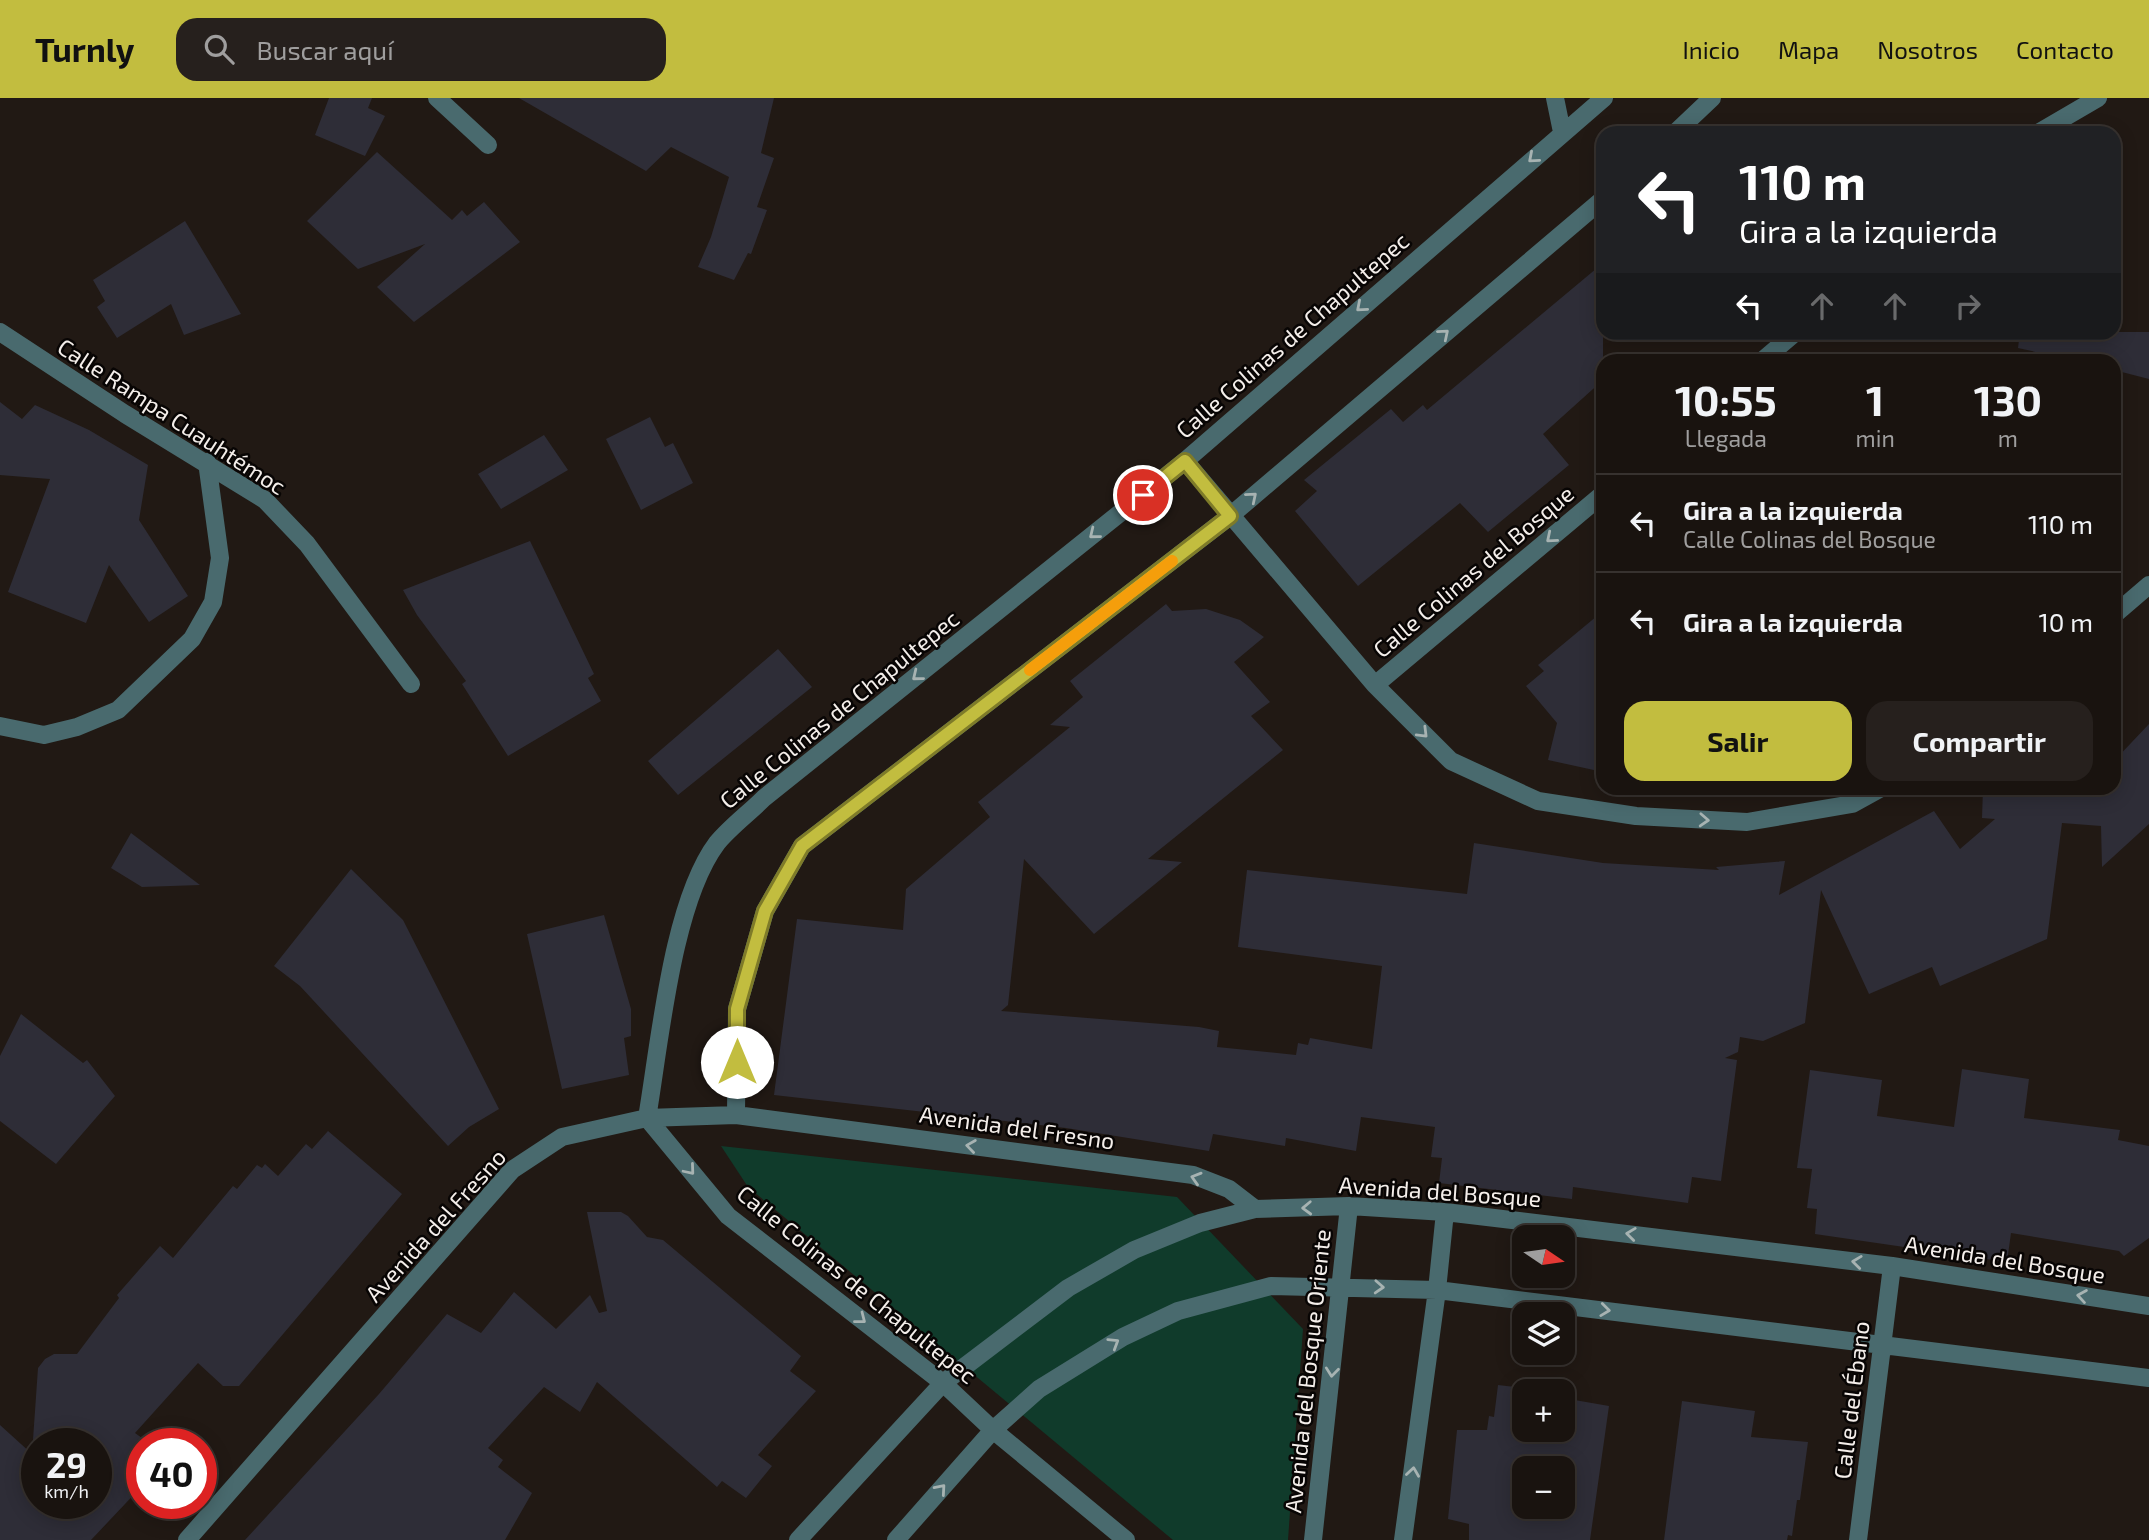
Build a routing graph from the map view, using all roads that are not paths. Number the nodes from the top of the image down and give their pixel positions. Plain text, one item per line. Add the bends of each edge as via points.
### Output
1 (437, 98) edge
2 (1555, 98) edge
3 (1604, 98) edge
4 (1712, 98) edge
5 (2098, 98) edge
6 (1682, 126) edge
7 (2050, 126) edge
8 (1563, 132) junction
9 (488, 145) dead end
10 (1596, 204) edge
11 (0, 332) edge
12 (1787, 340) edge
13 (1770, 354) edge
14 (1185, 461) junction
15 (206, 463) junction
16 (1596, 500) edge
17 (1230, 516) junction
18 (2149, 585) edge
19 (2121, 609) edge
20 (411, 684) dead end
21 (1375, 685) junction
22 (0, 726) edge
23 (1868, 795) edge
24 (736, 1115) junction
25 (647, 1118) junction
26 (1349, 1206) junction
27 (1255, 1209) junction
28 (1445, 1212) junction
29 (1892, 1266) junction
30 (1342, 1286) junction
31 (1437, 1290) junction
32 (2149, 1306) edge
33 (1883, 1344) junction
34 (2149, 1378) edge
35 (943, 1382) junction
36 (993, 1430) junction
37 (187, 1540) edge
38 (798, 1540) edge
39 (896, 1540) edge
40 (1126, 1540) edge
41 (1313, 1540) edge
42 (1404, 1540) edge
43 (1858, 1540) edge

1 - 9 street
2 - 8 street
3 - 8 street, Calle Colinas de Chapultepec
4 - 6 street
5 - 7 street
8 -> 14 street, Calle Colinas de Chapultepec
17 -> 10 street
11 - 15 street, Calle Rampa Cuauhtémoc
12 - 13 street
14 - 17 street, Calle Colinas del Bosque
14 -> 25 street, Calle Colinas de Chapultepec via 764,798 718,843 694,884 676,954
15 - 20 street, Calle Rampa Cuauhtémoc via 265,500 307,544
15 - 22 street via 220,558 213,602 192,639 118,710 44,735
16 -> 21 street, Calle Colinas del Bosque
17 - 21 street, Calle Colinas del Bosque
17 - 24 street via 802,846 765,911 737,1009
18 - 19 street
21 -> 23 street, Calle Colinas del Bosque via 1451,761 1538,801 1636,816 1747,822 1852,804
24 - 25 street, Avenida del Fresno
27 -> 24 street, Avenida del Fresno via 1228,1189 1193,1175
25 -> 35 street, Calle Colinas de Chapultepec via 728,1216
25 - 37 street, Avenida del Fresno via 562,1137 512,1170
26 -> 27 street, Avenida del Bosque
26 - 28 street, Avenida del Bosque
26 - 30 street, Avenida del Bosque Oriente
27 - 35 street, Avenida del Bosque via 1200,1223 1134,1250 1068,1288
29 -> 28 street, Avenida del Bosque
28 - 31 street
32 -> 29 street, Avenida del Bosque
29 - 33 street, Calle del Ébano
30 -> 31 street
36 -> 30 street via 1039,1389 1123,1337 1178,1311 1271,1286
30 -> 41 street, Avenida del Bosque Oriente
31 -> 33 street
42 -> 31 street
33 - 34 street
33 - 43 street, Calle del Ébano
35 - 36 street, Calle Colinas de Chapultepec
35 - 38 street, Avenida del Bosque
39 -> 36 street
36 - 40 street, Calle Colinas de Chapultepec

